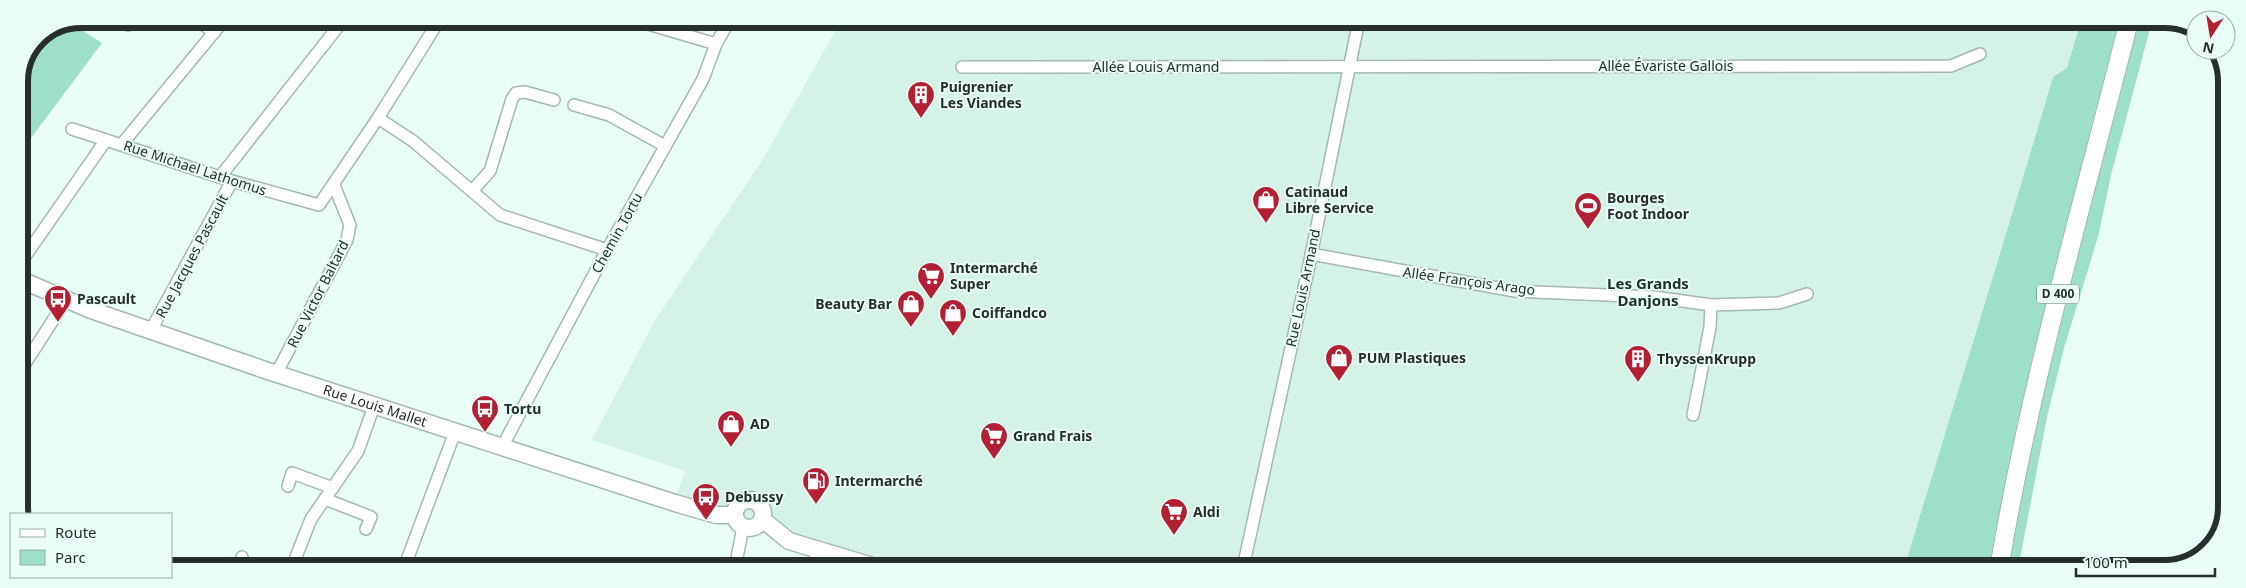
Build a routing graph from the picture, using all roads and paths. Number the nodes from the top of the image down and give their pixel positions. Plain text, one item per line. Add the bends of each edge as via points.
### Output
1 (208, 28) edge
2 (218, 28) edge
3 (337, 28) edge
4 (434, 28) edge
5 (662, 28) edge
6 (725, 28) edge
7 (1357, 28) edge
8 (2126, 28) edge
9 (214, 33) junction
10 (716, 44) junction
11 (1980, 54) dead end
12 (962, 67) dead end
13 (1349, 67) junction
14 (554, 100) dead end
15 (574, 105) dead end
16 (378, 118) junction
17 (72, 128) dead end
18 (106, 140) junction
19 (122, 144) junction
20 (665, 146) junction
21 (220, 178) junction
22 (232, 181) junction
23 (334, 184) junction
24 (472, 191) junction
25 (607, 250) junction
26 (28, 252) edge
27 (1311, 254) junction
28 (28, 283) edge
29 (1807, 294) dead end
30 (66, 300) junction
31 (1711, 305) junction
32 (151, 330) junction
33 (28, 359) edge
34 (276, 374) junction
35 (374, 406) junction
36 (1693, 415) dead end
37 (455, 432) junction
38 (502, 447) junction
39 (288, 486) dead end
40 (333, 488) junction
41 (325, 499) junction
42 (762, 519) junction
43 (739, 521) junction
44 (366, 528) dead end
45 (817, 549) junction
46 (295, 560) edge
47 (407, 560) edge
48 (736, 560) edge
49 (815, 560) edge
50 (852, 560) edge
51 (1245, 560) edge
52 (2002, 560) edge

1 - 9 street
2 - 9 street
3 - 21 street
4 - 16 street
5 - 10 street
6 - 10 street, Chemin Tortu
7 - 13 street, Rue Louis Armand
8 - 52 main road, D 400 via 2041,359
9 - 19 street
10 - 20 street, Chemin Tortu via 703,79
11 - 13 street, Allée Évariste Gallois via 1951,66
12 - 13 street, Allée Louis Armand
13 - 27 street, Rue Louis Armand
14 - 24 street via 516,93 490,171
15 - 20 street via 609,115
16 - 23 street
16 - 24 street via 413,141
17 - 18 street, Rue Michael Lathomus
18 - 19 street, Rue Michael Lathomus
18 - 26 street
19 - 21 street, Rue Michael Lathomus
20 - 25 street, Chemin Tortu
21 - 22 street, Rue Michael Lathomus
22 - 23 street, Rue Michael Lathomus via 319,206
22 - 32 street, Rue Jacques Pascault
23 - 34 street, Rue Victor Baltard via 350,225 347,240
24 - 25 street via 509,219
25 - 38 street, Chemin Tortu
27 - 31 street, Allée François Arago via 1515,291 1654,297
27 - 51 street, Rue Louis Armand
28 - 30 main road, Rue Louis Mallet
29 - 31 street, Allée François Arago via 1779,303
30 - 32 main road, Rue Louis Mallet
30 - 33 street
31 - 36 street via 1710,327
32 - 34 main road, Rue Louis Mallet
34 - 35 main road, Rue Louis Mallet
35 - 37 main road, Rue Louis Mallet
35 - 40 street via 358,451
37 - 38 main road, Rue Louis Mallet
37 - 47 street
38 - 43 main road, Rue Louis Mallet
39 - 40 street via 292,473
40 - 41 street
41 - 44 street via 371,517
41 - 46 street via 311,519
42 - 43 main road, Rue Louis Mallet via 755,527
42 - 43 main road via 760,504 749,500 739,504
42 - 45 main road via 789,541
43 - 48 street
45 - 49 street
45 - 50 main road

